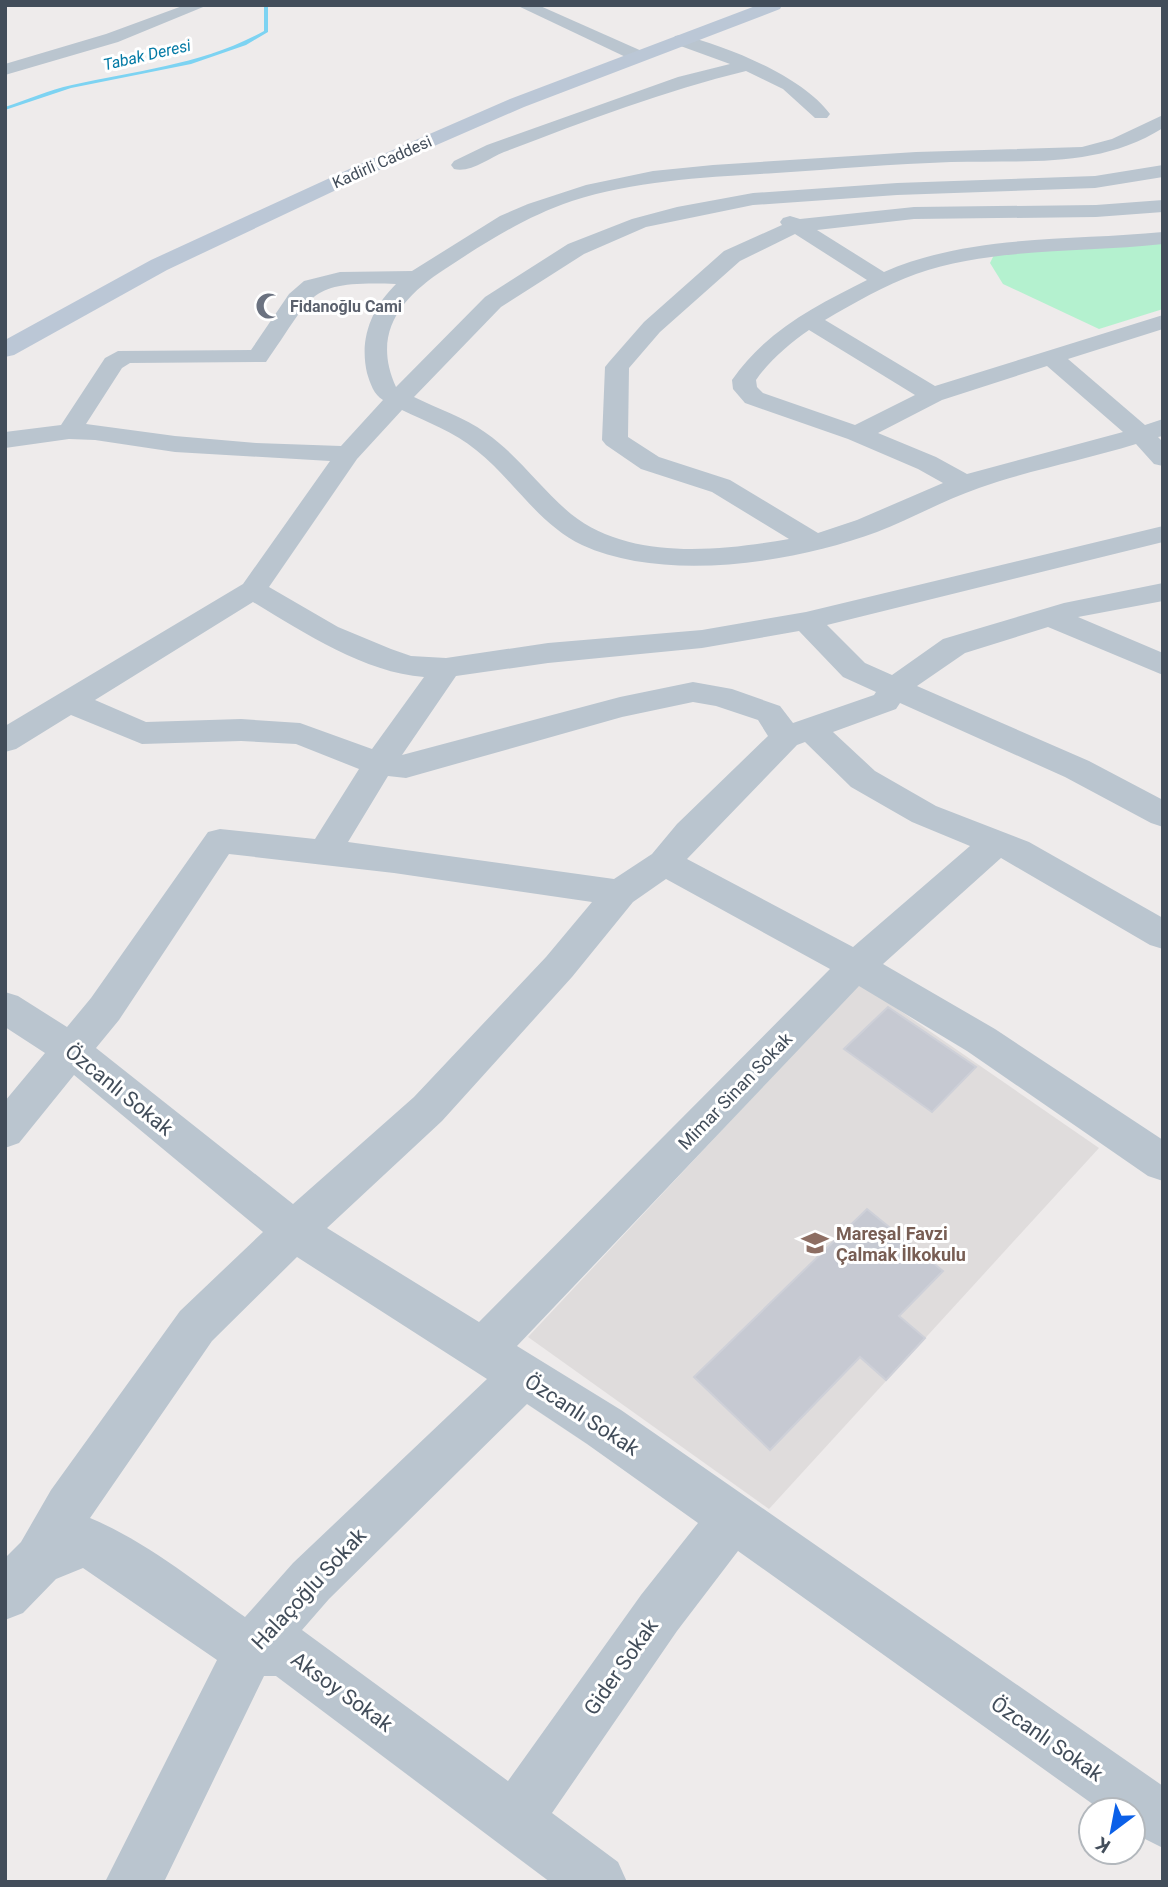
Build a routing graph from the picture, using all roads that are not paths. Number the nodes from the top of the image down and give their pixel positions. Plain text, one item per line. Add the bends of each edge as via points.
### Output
1 (200, 5) edge
2 (523, 5) edge
3 (774, 5) edge
4 (681, 40) junction
5 (638, 56) junction
6 (748, 65) junction
7 (5, 70) edge
8 (517, 103) junction
9 (821, 114) dead end
10 (1163, 120) edge
11 (556, 127) junction
12 (461, 165) dead end
13 (1163, 171) edge
14 (753, 199) junction
15 (1163, 206) edge
16 (796, 226) junction
17 (1163, 238) edge
18 (415, 278) junction
19 (884, 281) junction
20 (808, 320) junction
21 (1163, 322) edge
22 (5, 350) edge
23 (1051, 357) junction
24 (933, 395) junction
25 (398, 399) junction
26 (69, 431) junction
27 (1152, 431) edge
28 (857, 434) junction
29 (5, 440) edge
30 (348, 454) junction
31 (1163, 458) edge
32 (965, 484) junction
33 (1163, 534) edge
34 (814, 542) junction
35 (253, 590) junction
36 (1163, 592) edge
37 (1051, 617) junction
38 (806, 621) junction
39 (1163, 665) edge
40 (446, 668) junction
41 (894, 688) junction
42 (68, 701) junction
43 (798, 733) junction
44 (5, 741) edge
45 (379, 764) junction
46 (1163, 815) edge
47 (997, 842) junction
48 (325, 852) junction
49 (664, 863) junction
50 (620, 893) junction
51 (1163, 935) edge
52 (856, 966) junction
53 (5, 1007) edge
54 (71, 1050) junction
55 (5, 1131) edge
56 (1163, 1163) edge
57 (294, 1231) junction
58 (503, 1363) junction
59 (733, 1518) junction
60 (22, 1578) edge
61 (250, 1651) junction
62 (514, 1819) junction
63 (1163, 1820) edge
64 (134, 1882) edge
65 (598, 1882) edge

1 - 7 street
2 - 5 street
3 - 4 main road, Kadirli Caddesi
4 - 5 main road, Kadirli Caddesi
4 - 6 street
5 - 8 main road, Kadirli Caddesi
6 - 9 street via 789,85
6 - 11 street via 684,81
8 - 11 street
8 - 22 main road, Kadirli Caddesi via 217,237
10 - 18 street via 1104,149 1071,154 682,172 603,186 535,208
11 - 12 street
13 - 14 street via 1095,182
14 - 16 street
14 - 25 street via 677,212 576,249 493,302
15 - 16 street via 914,213
16 - 19 street
16 - 34 street via 732,256 652,327 617,368 615,440 650,463 721,486
17 - 19 street via 971,254 918,266
18 - 25 street via 397,294 377,327 375,349 381,382
18 - 26 street via 346,278 321,283 303,293 258,357 125,356 113,363
19 - 20 street
20 - 24 street
20 - 28 street via 750,370 744,380 746,389 771,406
21 - 23 street
23 - 24 street
23 - 27 street
24 - 28 street
25 - 30 street
25 - 34 street via 485,444 565,523 593,539 647,554 694,556
26 - 29 street
26 - 30 street via 243,450
27 - 31 street
27 - 32 street
28 - 32 street
30 - 35 street
32 - 34 street via 864,527
33 - 38 street
35 - 40 street via 327,634 380,656 408,666
35 - 42 street
36 - 37 street
37 - 39 street
37 - 41 street via 954,646
38 - 40 street via 702,639
38 - 41 street via 854,670
40 - 45 street
41 - 43 street via 884,702
41 - 46 street via 1077,769
42 - 44 street
42 - 45 street via 142,733 241,730 300,734
43 - 45 street via 769,713 721,696 693,692 620,706 406,767
43 - 47 street via 863,779 924,814
43 - 49 street via 689,833
45 - 48 street
47 - 51 street
47 - 52 street, Mimar Sinan Sokak
48 - 50 street
48 - 54 street via 220,841 105,1009
49 - 50 street
49 - 52 street
50 - 57 street via 559,967 428,1109
52 - 56 street via 981,1040
52 - 58 street, Mimar Sinan Sokak
53 - 54 street, Özcanlı Sokak
54 - 55 street
54 - 57 street, Özcanlı Sokak
57 - 58 street, Özcanlı Sokak
57 - 60 street via 196,1326
58 - 59 street, Özcanlı Sokak
58 - 61 street, Halaçoğlu Sokak
59 - 62 street, Gider Sokak
59 - 63 street, Özcanlı Sokak
60 - 61 street via 87,1542
61 - 62 street, Aksoy Sokak via 284,1649
61 - 64 street, Halaçoğlu Sokak
62 - 65 street, Aksoy Sokak

